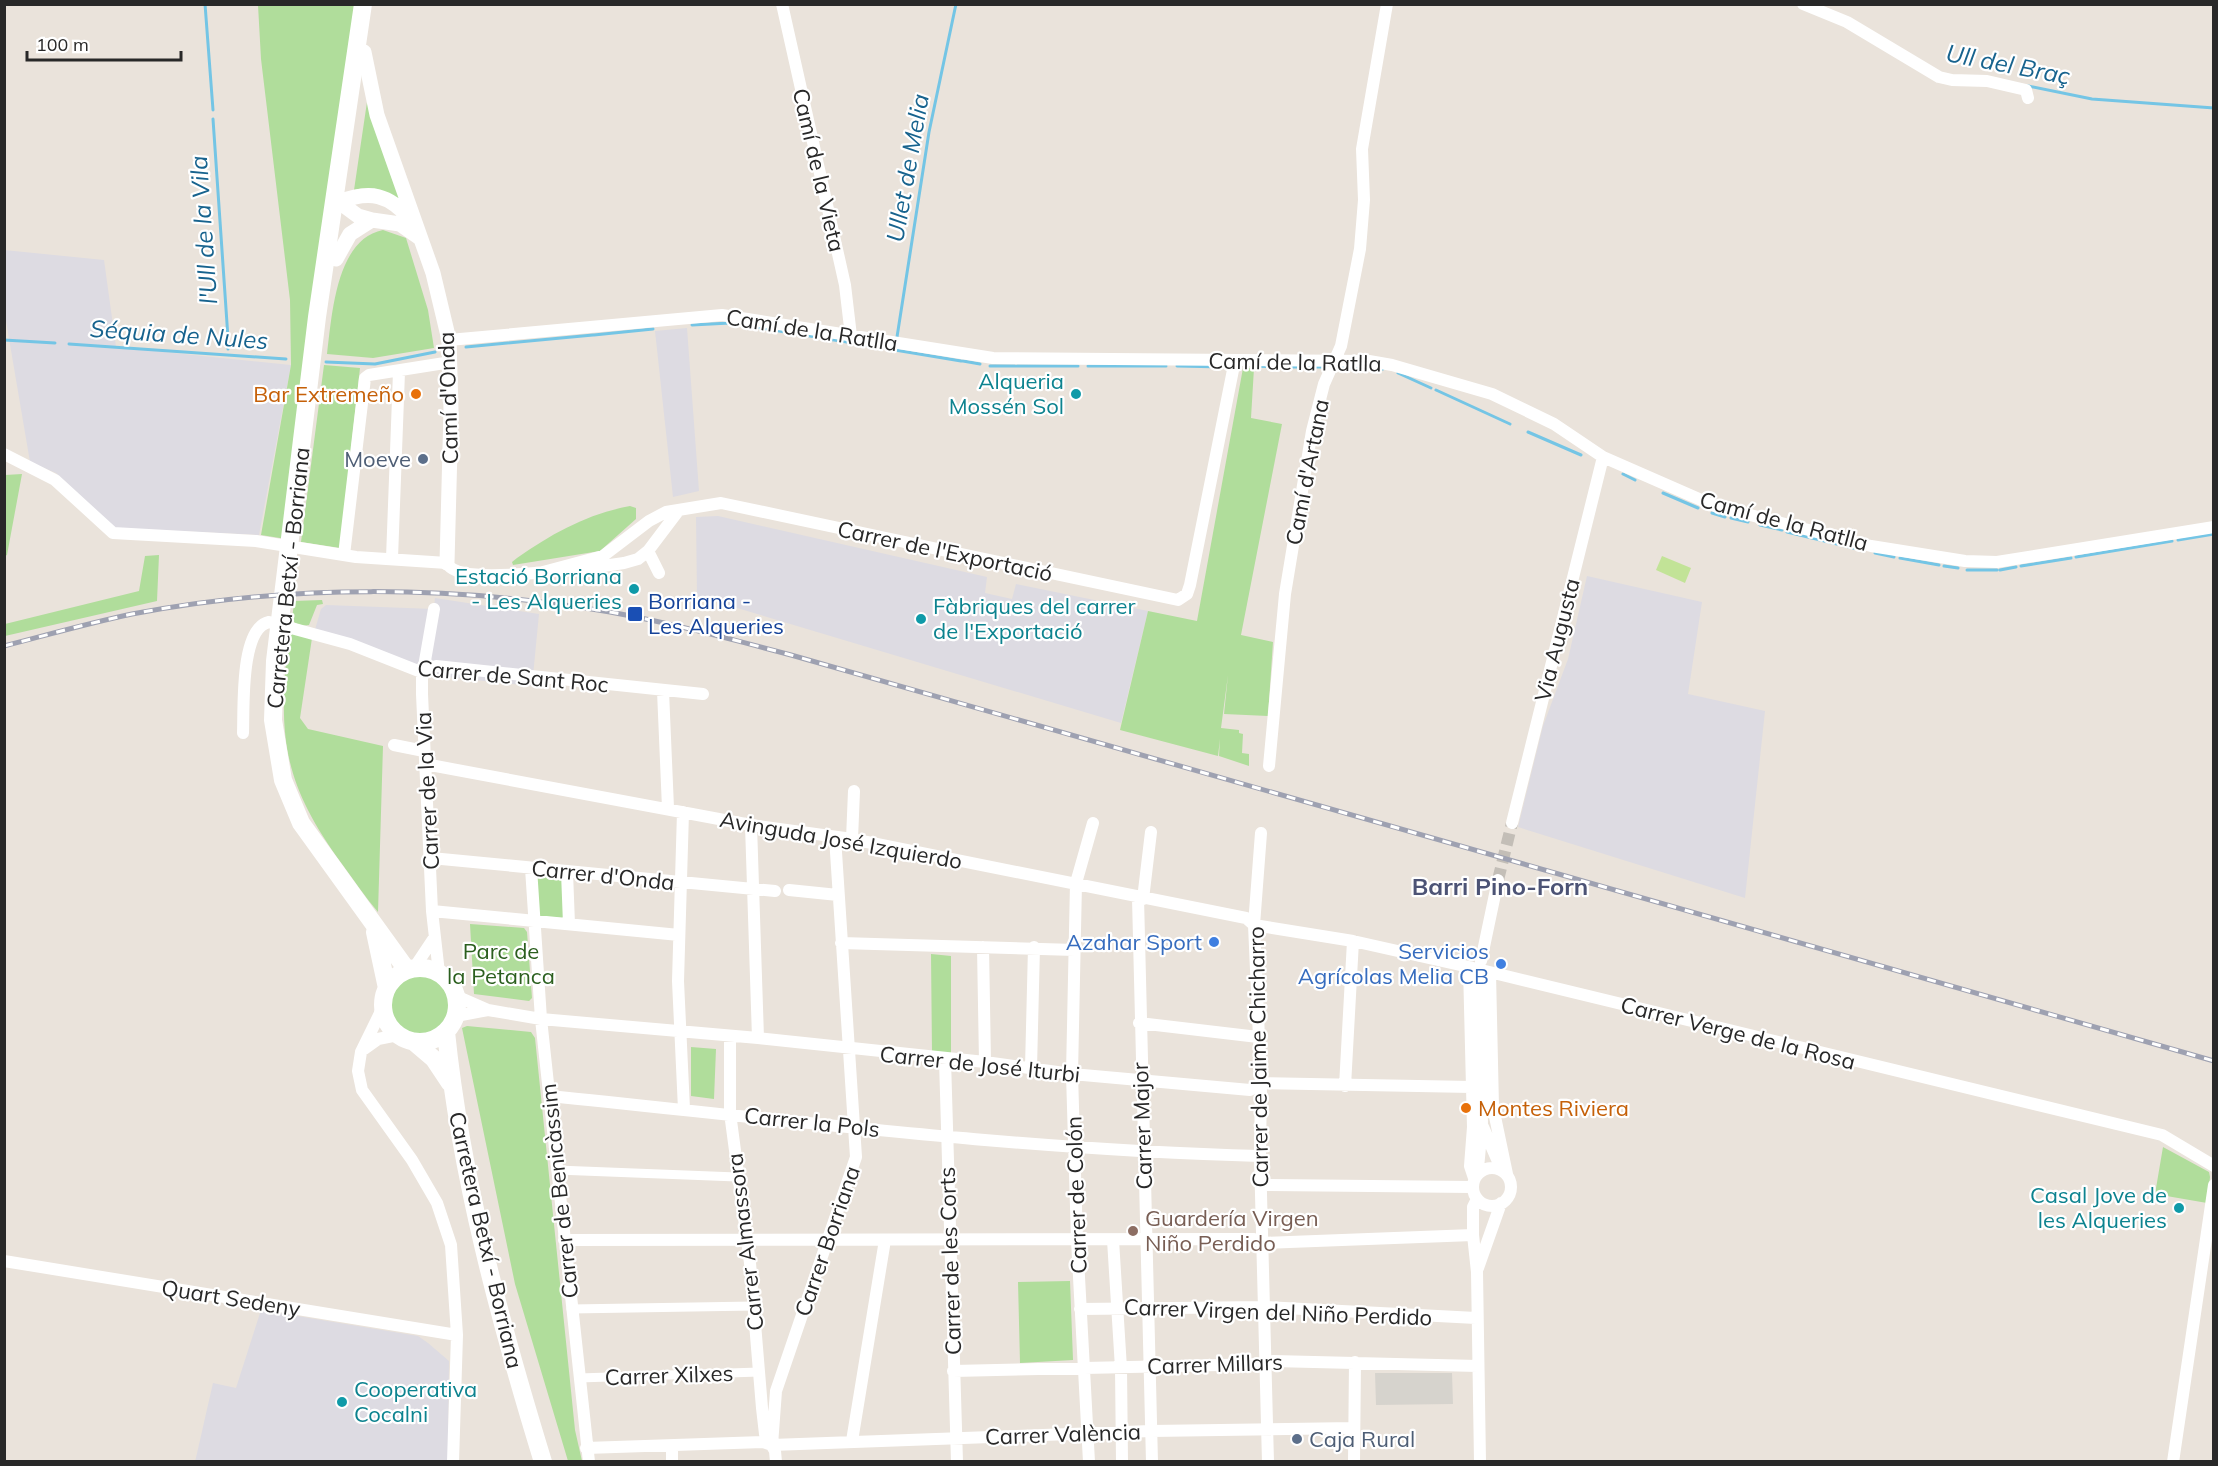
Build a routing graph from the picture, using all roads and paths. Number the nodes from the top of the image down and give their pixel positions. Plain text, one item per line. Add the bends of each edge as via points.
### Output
1 (364, 4) edge
2 (782, 4) edge
3 (1387, 4) edge
4 (1803, 4) edge
5 (363, 52) junction
6 (2028, 98) dead end
7 (348, 107) junction
8 (342, 203) junction
9 (372, 220) junction
10 (413, 222) junction
11 (420, 238) junction
12 (336, 259) junction
13 (324, 274) junction
14 (851, 336) junction
15 (449, 340) junction
16 (314, 345) junction
17 (1334, 358) junction
18 (1235, 360) junction
19 (451, 362) junction
20 (399, 372) junction
21 (4, 454) edge
22 (1603, 457) junction
23 (674, 513) junction
24 (642, 527) junction
25 (2214, 527) edge
26 (616, 547) junction
27 (651, 548) junction
28 (344, 555) junction
29 (392, 558) junction
30 (447, 562) junction
31 (624, 564) junction
32 (543, 572) junction
33 (659, 573) dead end
34 (434, 609) dead end
35 (424, 670) junction
36 (663, 691) junction
37 (703, 694) dead end
38 (243, 733) dead end
39 (394, 745) dead end
40 (425, 758) junction
41 (1269, 766) dead end
42 (854, 790) dead end
43 (668, 808) junction
44 (682, 812) junction
45 (1093, 823) dead end
46 (1512, 823) tunnel mouth
47 (751, 825) junction
48 (1150, 832) dead end
49 (1261, 833) dead end
50 (835, 837) junction
51 (852, 839) junction
52 (431, 858) junction
53 (531, 868) junction
54 (567, 872) junction
55 (1498, 880) tunnel mouth
56 (1076, 883) junction
57 (680, 884) junction
58 (754, 889) junction
59 (789, 890) dead end
60 (776, 891) dead end
61 (838, 895) junction
62 (1141, 898) junction
63 (432, 911) junction
64 (533, 920) junction
65 (568, 924) junction
66 (1254, 924) junction
67 (375, 928) junction
68 (679, 936) junction
69 (435, 938) junction
70 (1353, 941) junction
71 (841, 943) junction
72 (983, 947) junction
73 (1034, 947) junction
74 (1075, 950) junction
75 (1482, 961) dead end
76 (1469, 967) junction
77 (411, 969) junction
78 (439, 973) junction
79 (1485, 977) junction
80 (387, 988) junction
81 (456, 996) junction
82 (383, 1007) junction
83 (488, 1010) junction
84 (541, 1019) junction
85 (1139, 1023) junction
86 (451, 1024) junction
87 (679, 1031) junction
88 (730, 1037) junction
89 (1258, 1037) junction
90 (758, 1038) junction
91 (406, 1039) junction
92 (850, 1049) junction
93 (361, 1052) junction
94 (945, 1060) junction
95 (985, 1062) junction
96 (1031, 1068) junction
97 (1072, 1074) junction
98 (1141, 1081) junction
99 (1261, 1083) junction
100 (1345, 1086) junction
101 (452, 1087) junction
102 (1472, 1087) junction
103 (549, 1096) junction
104 (684, 1109) junction
105 (730, 1113) junction
106 (1482, 1126) junction
107 (855, 1128) junction
108 (947, 1136) junction
109 (1075, 1146) junction
110 (1143, 1151) junction
111 (1260, 1156) junction
112 (2214, 1166) edge
113 (557, 1170) junction
114 (1504, 1172) junction
115 (737, 1177) junction
116 (1261, 1185) junction
117 (1475, 1185) junction
118 (2214, 1185) edge
119 (1501, 1203) junction
120 (1473, 1235) junction
121 (827, 1239) junction
122 (1146, 1239) junction
123 (564, 1240) junction
124 (747, 1240) junction
125 (885, 1240) junction
126 (949, 1240) junction
127 (1077, 1240) junction
128 (1113, 1240) junction
129 (1262, 1243) junction
130 (4, 1261) edge
131 (1477, 1272) junction
132 (754, 1306) junction
133 (1118, 1307) junction
134 (1149, 1307) junction
135 (1264, 1307) junction
136 (1080, 1308) junction
137 (571, 1309) junction
138 (1476, 1318) junction
139 (457, 1335) junction
140 (1355, 1362) junction
141 (1266, 1364) junction
142 (1478, 1366) junction
143 (1150, 1367) junction
144 (1121, 1368) junction
145 (1083, 1370) junction
146 (953, 1371) junction
147 (759, 1372) junction
148 (579, 1378) junction
149 (776, 1391) junction
150 (760, 1392) junction
151 (1354, 1428) junction
152 (1151, 1431) junction
153 (1267, 1431) junction
154 (1122, 1432) junction
155 (1088, 1433) junction
156 (955, 1437) junction
157 (852, 1441) junction
158 (772, 1444) junction
159 (672, 1446) junction
160 (586, 1448) junction
161 (453, 1461) edge
162 (543, 1461) edge
163 (589, 1461) edge
164 (672, 1461) edge
165 (776, 1461) edge
166 (957, 1461) edge
167 (1089, 1461) edge
168 (1122, 1461) edge
169 (1152, 1461) edge
170 (1268, 1461) edge
171 (1354, 1461) edge
172 (1480, 1461) edge
173 (2173, 1461) edge

1 - 5 main road, Carretera Betxí - Borriana
1 - 7 main road, Carretera Betxí - Borriana
2 - 14 street, Camí de la Vieta via 845,285
3 - 17 street, Camí d'Artana via 1362,149 1364,200 1360,249 1341,346
4 - 6 street via 1847,22 1940,77 1987,81 2026,90
5 - 8 main road, Carretera Betxí - Borriana
5 - 10 street, Camí d'Onda via 377,115
7 - 8 street
7 - 13 main road, Carretera Betxí - Borriana
8 - 9 street via 358,216
8 - 10 street via 364,194 377,196 403,211
8 - 12 main road, Carretera Betxí - Borriana
8 - 13 street
9 - 11 street via 400,224
9 - 12 street via 350,234
10 - 11 street, Camí d'Onda
11 - 15 street, Camí d'Onda via 440,296
12 - 16 main road, Carretera Betxí - Borriana
13 - 16 main road, Carretera Betxí - Borriana
14 - 15 street, Camí de la Ratlla via 722,315
14 - 18 street, Camí de la Ratlla via 993,358
15 - 19 street, Camí d'Onda
16 - 67 main road, Carretera Betxí - Borriana via 275,661 274,731 287,792 306,830
17 - 18 street, Camí de la Ratlla
17 - 22 street, Camí de la Ratlla via 1392,365 1491,394 1554,423
17 - 41 street, Camí d'Artana via 1312,431 1288,571
18 - 23 street, Carrer de l'Exportació via 1190,585 1178,600 729,504 711,503
19 - 20 street
19 - 30 street, Camí d'Onda
20 - 28 street via 367,376
20 - 29 street
21 - 28 street via 55,480 113,533 256,541
22 - 25 street, Camí de la Ratlla via 1715,506 1871,546 1965,561 1997,562
22 - 46 street, Via Augusta
23 - 24 street
23 - 27 street
24 - 26 street
24 - 27 street via 651,532
26 - 31 street
26 - 32 street via 603,556
27 - 31 street
27 - 33 street
28 - 29 street
29 - 30 street
30 - 32 street via 449,568 459,573
31 - 32 street
34 - 35 street, Carrer de la Via
35 - 36 street, Carrer de Sant Roc via 435,666
35 - 38 street, Carrer de Sant Roc via 314,633 265,623 255,633 247,660
35 - 40 street, Carrer de la Via
36 - 37 street, Carrer de Sant Roc
36 - 43 street
39 - 40 street, Avinguda José Izquierdo
40 - 43 street, Avinguda José Izquierdo
40 - 52 street, Carrer de la Via
42 - 51 street
43 - 44 street, Avinguda José Izquierdo
44 - 47 street, Avinguda José Izquierdo
44 - 57 street
45 - 56 street, Carrer de Colón
47 - 50 street, Avinguda José Izquierdo
47 - 58 street
48 - 62 street, Carrer Major
49 - 66 street, Carrer de Jaime Chicharro
50 - 51 street, Avinguda José Izquierdo
50 - 61 street, Carrer Borriana
51 - 56 street, Avinguda José Izquierdo
52 - 53 street, Carrer d'Onda
52 - 63 street, Carrer de la Via
53 - 54 street, Carrer d'Onda
53 - 64 street, Carrer de Benicàssim
54 - 57 street, Carrer d'Onda
54 - 65 street
55 - 75 street
56 - 62 street, Avinguda José Izquierdo
56 - 74 street, Carrer de Colón
57 - 58 street, Carrer d'Onda
57 - 68 street
58 - 60 street, Carrer d'Onda
58 - 90 street
59 - 61 street
61 - 71 street, Carrer Borriana
62 - 66 street, Avinguda José Izquierdo via 1246,918
62 - 85 street, Carrer Major
63 - 64 street
63 - 69 street, Carrer de la Via
64 - 65 street
64 - 84 street, Carrer de Benicàssim
65 - 68 street
66 - 70 street, Carrer Verge de la Rosa
66 - 89 street, Carrer de Jaime Chicharro
67 - 77 main road, Carretera Betxí - Borriana
67 - 80 main road, Carretera Betxí - Borriana
68 - 87 street
69 - 77 street
69 - 78 street, Carrer de la Via
70 - 76 street, Carrer Verge de la Rosa
70 - 100 street
71 - 72 street
71 - 92 street, Carrer Borriana
72 - 73 street
72 - 95 street
73 - 74 street
73 - 96 street
74 - 97 street, Carrer de Colón
76 - 79 street, Carrer Verge de la Rosa
76 - 102 street
77 - 78 main road
77 - 80 main road via 399,974
78 - 81 main road
79 - 106 street
79 - 112 street, Carrer Verge de la Rosa via 2162,1135
79 - 114 street via 1493,1107
80 - 82 main road
81 - 83 street, Carrer de José Iturbi
81 - 86 main road
82 - 91 main road via 389,1024
82 - 93 street
83 - 84 street, Carrer de José Iturbi
83 - 86 street, Carrer de José Iturbi
84 - 87 street, Carrer de José Iturbi
84 - 103 street, Carrer de Benicàssim
85 - 89 street
85 - 98 street, Carrer Major
86 - 91 main road via 426,1042
86 - 101 main road, Carretera Betxí - Borriana
87 - 88 street, Carrer de José Iturbi
87 - 104 street
88 - 90 street, Carrer de José Iturbi
88 - 105 street, Carrer Almassora
89 - 99 street, Carrer de Jaime Chicharro
90 - 92 street, Carrer de José Iturbi
91 - 93 street via 378,1039
91 - 101 main road, Carretera Betxí - Borriana via 434,1059
92 - 94 street, Carrer de José Iturbi
92 - 107 street, Carrer Borriana
93 - 139 street via 358,1071 362,1090 437,1203 451,1245
94 - 95 street, Carrer de José Iturbi
94 - 108 street, Carrer de les Corts
95 - 96 street, Carrer de José Iturbi
96 - 97 street, Carrer de José Iturbi
97 - 98 street, Carrer de José Iturbi
97 - 109 street, Carrer de Colón
98 - 99 street, Carrer de José Iturbi via 1250,1090
98 - 110 street, Carrer Major
99 - 100 street, Carrer de José Iturbi
99 - 111 street, Carrer de Jaime Chicharro
100 - 102 street, Carrer de José Iturbi
101 - 162 main road, Carretera Betxí - Borriana via 494,1296
102 - 117 street via 1470,1166
103 - 104 street, Carrer la Pols
103 - 113 street, Carrer de Benicàssim
104 - 105 street, Carrer la Pols
105 - 107 street, Carrer la Pols
105 - 115 street, Carrer Almassora
106 - 114 street
106 - 117 street
107 - 108 street, Carrer la Pols
107 - 121 street, Carrer Borriana via 856,1157
108 - 109 street, Carrer la Pols
108 - 126 street, Carrer de les Corts
109 - 110 street, Carrer la Pols
109 - 127 street, Carrer de Colón
110 - 111 street, Carrer la Pols
110 - 122 street, Carrer Major
111 - 116 street, Carrer de Jaime Chicharro
113 - 115 street
113 - 123 street, Carrer de Benicàssim
114 - 117 street via 1488,1168
114 - 119 street via 1511,1185 1509,1196
115 - 124 street, Carrer Almassora
116 - 117 street
116 - 129 street, Carrer de Jaime Chicharro
117 - 119 street via 1484,1204
117 - 120 street
118 - 173 street
119 - 131 street
120 - 129 street
120 - 131 street
121 - 124 street
121 - 125 street
121 - 149 street, Carrer Borriana
122 - 128 street
122 - 129 street via 1254,1239
122 - 134 street, Carrer Major
123 - 124 street
123 - 137 street, Carrer de Benicàssim
124 - 132 street, Carrer Almassora
125 - 126 street
125 - 157 street
126 - 127 street
126 - 146 street, Carrer de les Corts
127 - 128 street
127 - 136 street, Carrer de Colón
128 - 133 street
129 - 135 street, Carrer de Jaime Chicharro
130 - 139 street, Quart Sedeny
131 - 138 street
132 - 137 street
132 - 147 street, Carrer Almassora
133 - 134 street, Carrer Virgen del Niño Perdido
133 - 136 street, Carrer Virgen del Niño Perdido
133 - 144 street
134 - 135 street, Carrer Virgen del Niño Perdido
134 - 143 street, Carrer Major
135 - 138 street, Carrer Virgen del Niño Perdido
135 - 141 street, Carrer de Jaime Chicharro
136 - 145 street, Carrer de Colón
137 - 148 street, Carrer de Benicàssim
138 - 142 street
139 - 161 street
140 - 141 street, Carrer Millars
140 - 142 street, Carrer Millars
140 - 151 street
141 - 143 street, Carrer Millars
141 - 153 street, Carrer de Jaime Chicharro
142 - 172 street
143 - 144 street, Carrer Millars
143 - 152 street, Carrer Major
144 - 145 street, Carrer Millars
144 - 154 street
145 - 146 street, Carrer Millars
145 - 155 street, Carrer de Colón
146 - 156 street, Carrer de les Corts
147 - 148 street, Carrer Xilxes
147 - 150 street, Carrer Almassora
148 - 160 street, Carrer de Benicàssim
149 - 150 street
149 - 158 street, Carrer Borriana
150 - 158 street, Carrer Almassora via 765,1434
151 - 153 street, Carrer València
151 - 171 street
152 - 153 street, Carrer València
152 - 154 street, Carrer València
152 - 169 street, Carrer Major
153 - 170 street, Carrer de Jaime Chicharro
154 - 155 street, Carrer València
154 - 168 street
155 - 156 street, Carrer València
155 - 167 street, Carrer de Colón
156 - 157 street, Carrer València
156 - 166 street, Carrer de les Corts
157 - 158 street, Carrer València
158 - 159 street, Carrer València
158 - 165 street, Carrer Borriana
159 - 160 street, Carrer València
159 - 164 street
160 - 163 street, Carrer de Benicàssim

